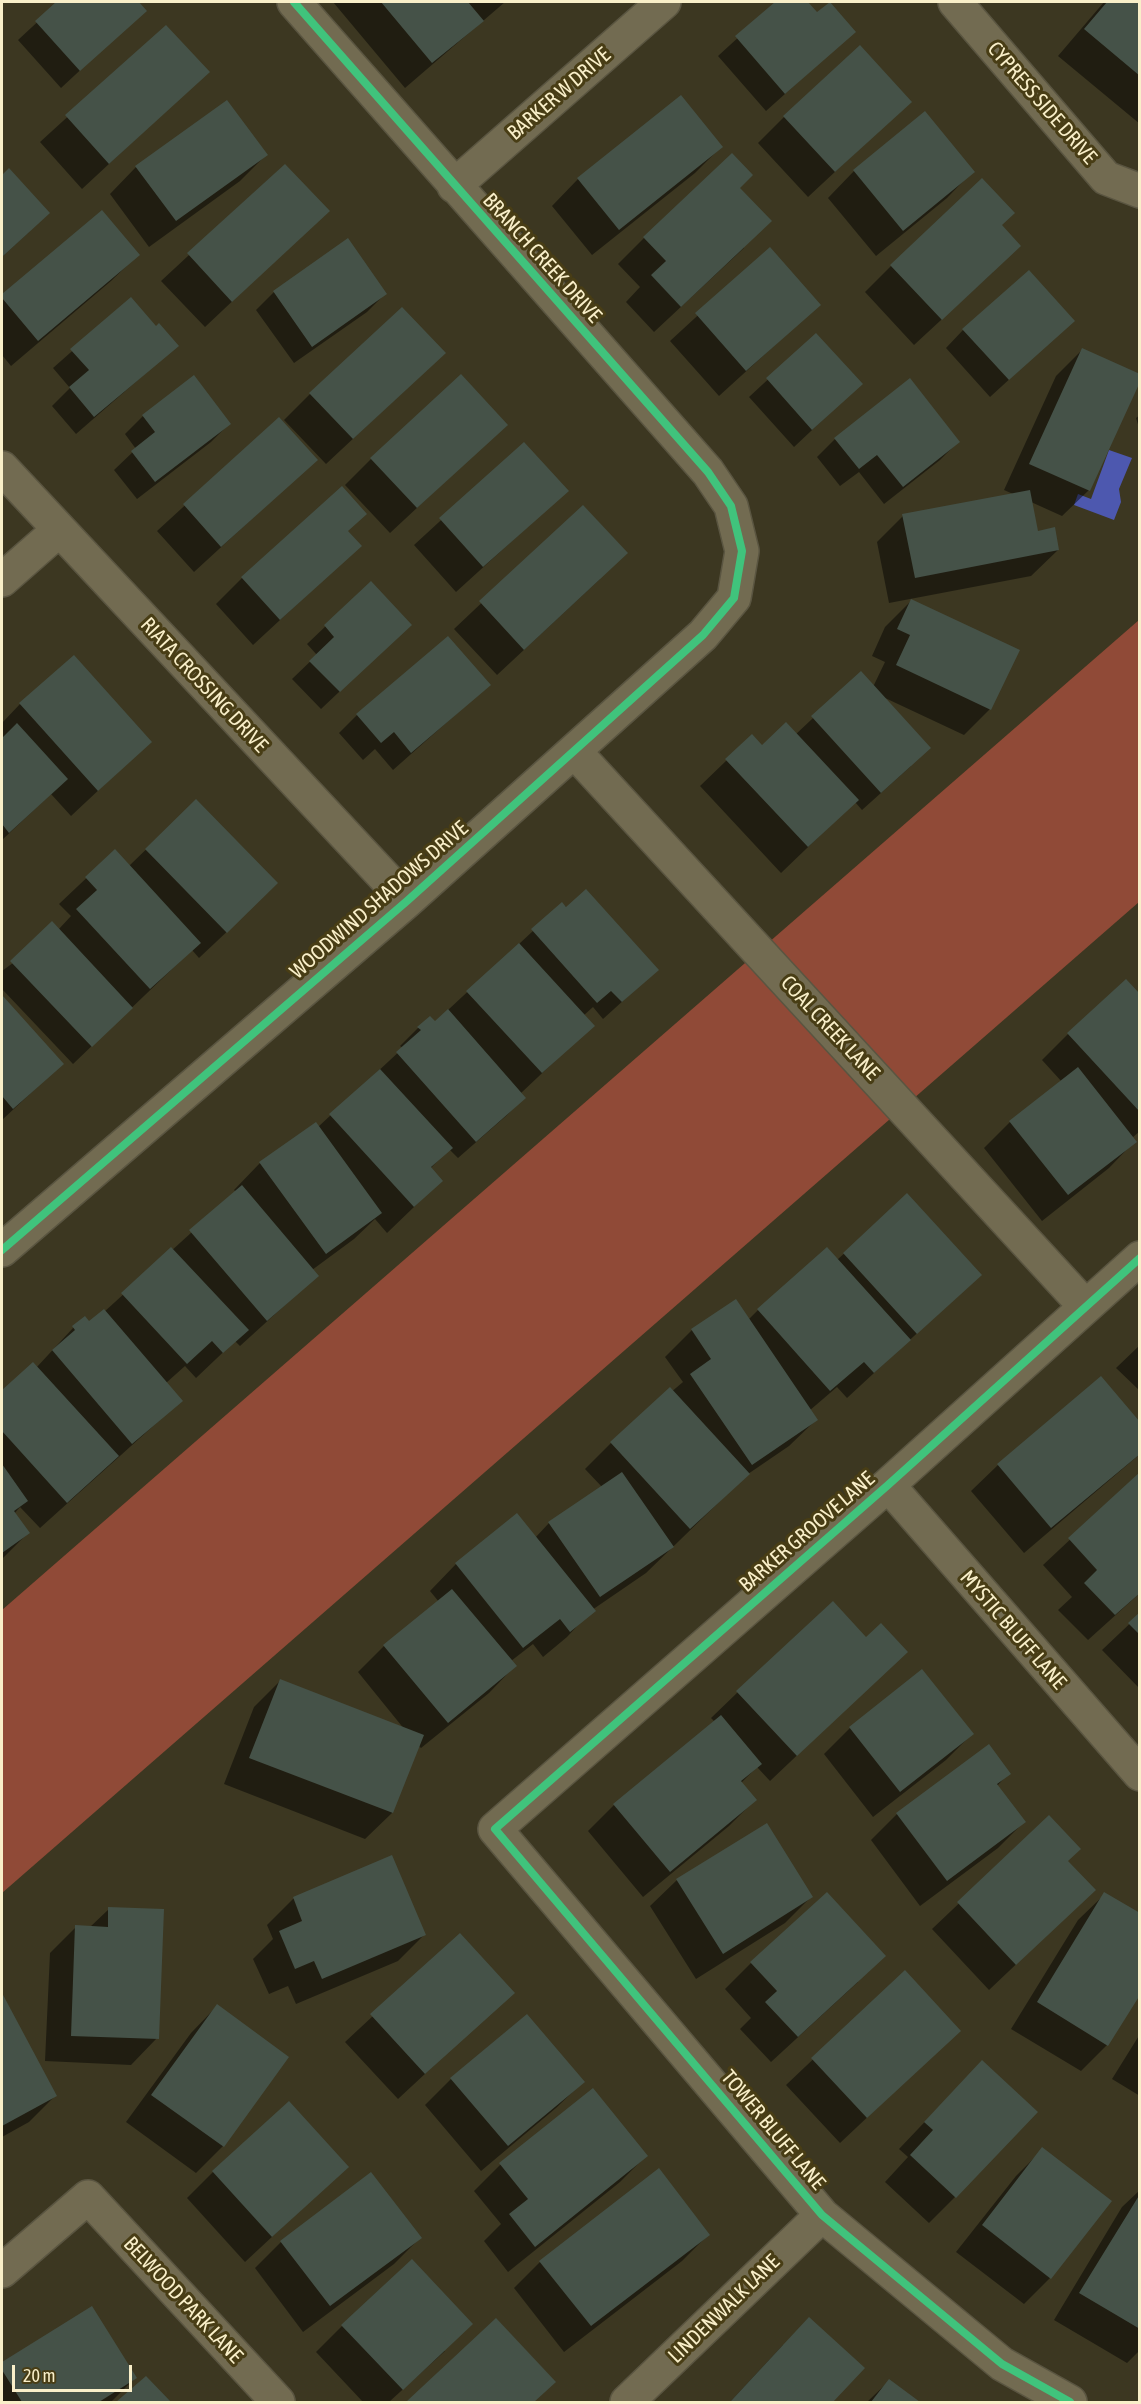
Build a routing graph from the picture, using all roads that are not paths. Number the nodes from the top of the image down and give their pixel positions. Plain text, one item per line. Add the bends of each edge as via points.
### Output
1 (294, 2) edge
2 (664, 2) edge
3 (955, 2) edge
4 (454, 186) junction
5 (1140, 191) edge
6 (2, 468) edge
7 (58, 530) junction
8 (742, 551) joint
9 (2, 580) edge
10 (574, 751) junction
11 (407, 901) junction
12 (2, 1250) edge
13 (1140, 1258) edge
14 (1085, 1306) junction
15 (888, 1485) junction
16 (1140, 1774) edge
17 (495, 1829) joint
18 (822, 2215) junction
19 (2, 2271) edge
20 (278, 2403) edge
21 (627, 2403) edge
22 (1070, 2403) edge

1 - 4 street, BRANCH CREEK DRIVE
2 - 4 street, BARKER W DRIVE
3 - 5 street, CYPRESS SIDE DRIVE via 1106,178
4 - 8 street, BRANCH CREEK DRIVE via 708,472 731,506
6 - 7 street, RIATA CROSSING DRIVE
7 - 9 street
7 - 11 street, RIATA CROSSING DRIVE
8 - 10 street, WOODWIND SHADOWS DRIVE via 734,598 703,635
10 - 11 street, WOODWIND SHADOWS DRIVE
10 - 14 street, COAL CREEK LANE
11 - 12 street, WOODWIND SHADOWS DRIVE
13 - 14 street, BARKER GROOVE LANE
14 - 15 street, BARKER GROOVE LANE
15 - 16 street, MYSTIC BLUFF LANE
15 - 17 street, BARKER GROOVE LANE
17 - 18 street, TOWER BLUFF LANE
18 - 21 street, LINDENWALK LANE
18 - 22 street, TOWER BLUFF LANE via 1002,2364
19 - 20 street, BELWOOD PARK LANE via 87,2197

